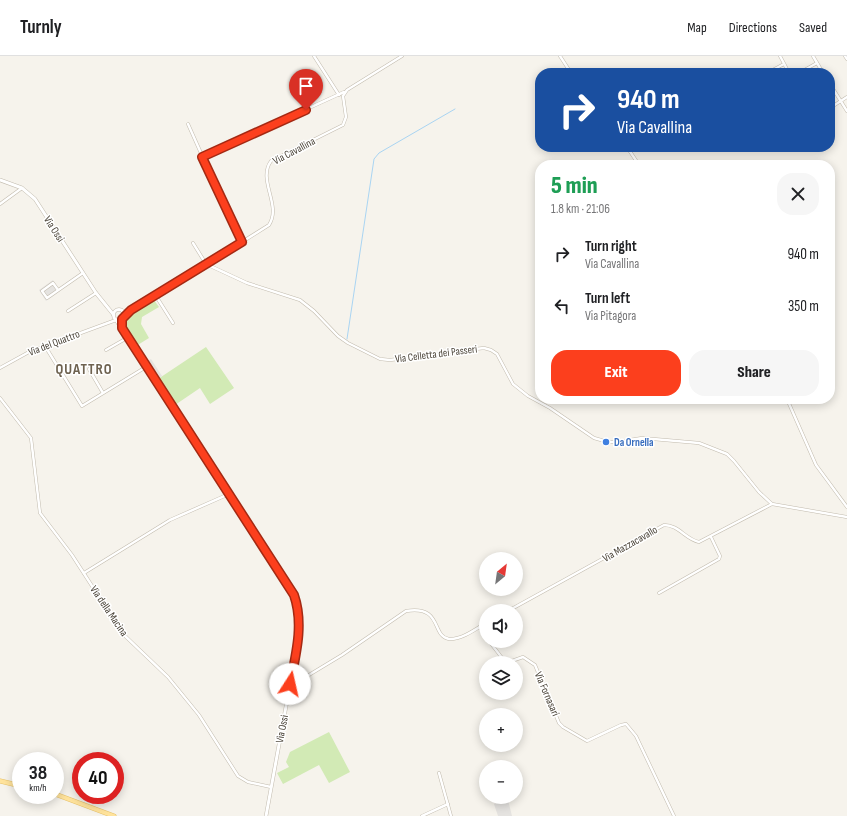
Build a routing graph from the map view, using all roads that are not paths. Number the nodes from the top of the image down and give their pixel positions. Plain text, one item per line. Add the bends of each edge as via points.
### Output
1 (314, 56) edge
2 (402, 56) edge
3 (560, 56) edge
4 (780, 56) edge
5 (813, 56) edge
6 (845, 56) edge
7 (847, 59) edge
8 (817, 63) junction
9 (784, 64) junction
10 (567, 68) edge
11 (776, 68) edge
12 (786, 68) edge
13 (808, 68) edge
14 (820, 68) edge
15 (347, 90) junction
16 (835, 92) edge
17 (339, 95) junction
18 (847, 97) edge
19 (841, 101) junction
20 (835, 105) edge
21 (847, 111) edge
22 (188, 124) dead end
23 (202, 157) junction
24 (0, 180) edge
25 (22, 188) junction
26 (0, 204) edge
27 (242, 242) junction
28 (193, 243) dead end
29 (206, 264) junction
30 (83, 273) junction
31 (58, 290) junction
32 (96, 293) junction
33 (156, 296) junction
34 (106, 306) junction
35 (118, 309) junction
36 (131, 310) junction
37 (68, 311) dead end
38 (122, 311) junction
39 (114, 317) junction
40 (123, 317) junction
41 (173, 323) dead end
42 (122, 328) junction
43 (127, 338) junction
44 (45, 346) junction
45 (106, 350) dead end
46 (146, 367) junction
47 (0, 368) edge
48 (89, 369) dead end
49 (103, 393) junction
50 (0, 398) edge
51 (535, 400) edge
52 (543, 404) edge
53 (789, 404) edge
54 (229, 494) junction
55 (772, 504) junction
56 (847, 507) edge
57 (847, 517) edge
58 (711, 537) junction
59 (84, 573) junction
60 (659, 593) dead end
61 (521, 604) edge
62 (479, 627) edge
63 (494, 648) edge
64 (290, 684) junction
65 (439, 773) dead end
66 (0, 781) edge
67 (12, 784) edge
68 (271, 787) junction
69 (64, 797) edge
70 (448, 804) junction
71 (114, 816) edge
72 (266, 816) edge
73 (422, 816) edge
74 (451, 816) edge
75 (674, 816) edge

1 - 17 street
2 - 15 street
3 - 10 street
4 - 9 street
5 - 8 street
6 - 7 street
8 - 13 street
8 - 14 street
9 - 11 street
9 - 12 street
15 - 17 street
15 - 27 street, Via Cavallina via 342,96 346,117 343,125 276,159 268,166 266,172 273,219 263,230
16 - 19 street
17 - 23 street
18 - 19 street
19 - 20 street
19 - 21 street
22 - 23 street
23 - 27 street
24 - 25 street, Via Ossi
25 - 26 street
25 - 30 street, Via Ossi via 35,200
27 - 29 street, Via Cavallina
28 - 29 street
29 - 33 street, Via Cavallina
29 - 51 street, Via Celletta dei Passeri via 247,283 300,300 338,336 380,359 390,360 484,348 491,350 497,354 513,384
30 - 31 street
30 - 32 street, Via Ossi
31 - 31 street via 47,298 42,291 53,283
32 - 34 street, Via Ossi
32 - 37 street
33 - 36 street, Via Cavallina
33 - 41 street
34 - 35 street
34 - 39 street, Via Ossi
35 - 38 street
35 - 39 street
36 - 38 street, Via Cavallina
36 - 40 street, Via Cavallina
38 - 40 street
39 - 40 street
39 - 42 street, Via Ossi
39 - 44 street, Via del Quattro via 109,322
40 - 42 street, Via Ossi
42 - 43 street, Via Ossi
43 - 45 street
43 - 46 street, Via Ossi
44 - 47 street, Via del Quattro
44 - 49 street via 82,406
46 - 49 street
46 - 54 street, Via Ossi
48 - 49 street
50 - 59 street, Via della Macina via 31,438 40,513
52 - 55 street, Via Celletta dei Passeri via 594,438 608,442 642,438 699,443 727,454
53 - 56 street via 816,465
54 - 59 street via 170,520
54 - 64 street, Via Ossi via 290,586 297,604 299,629
55 - 57 street
55 - 58 street, Via Mazzacavallo
58 - 60 street via 719,559
58 - 61 street, Via Mazzacavallo via 699,542 690,540 676,527 664,524
59 - 68 street, Via della Macina via 123,634 168,677 199,715 238,776 248,782
62 - 64 street via 457,638 448,639 442,635 427,612 417,609 406,611 342,655
63 - 75 street, Via Fornasari via 506,663 523,657 535,665 559,722 582,740 590,740 626,724 636,736
64 - 68 street, Via Ossi
65 - 70 street
66 - 67 main road
68 - 72 street, Via Ossi
69 - 71 main road
70 - 73 street
70 - 74 street

